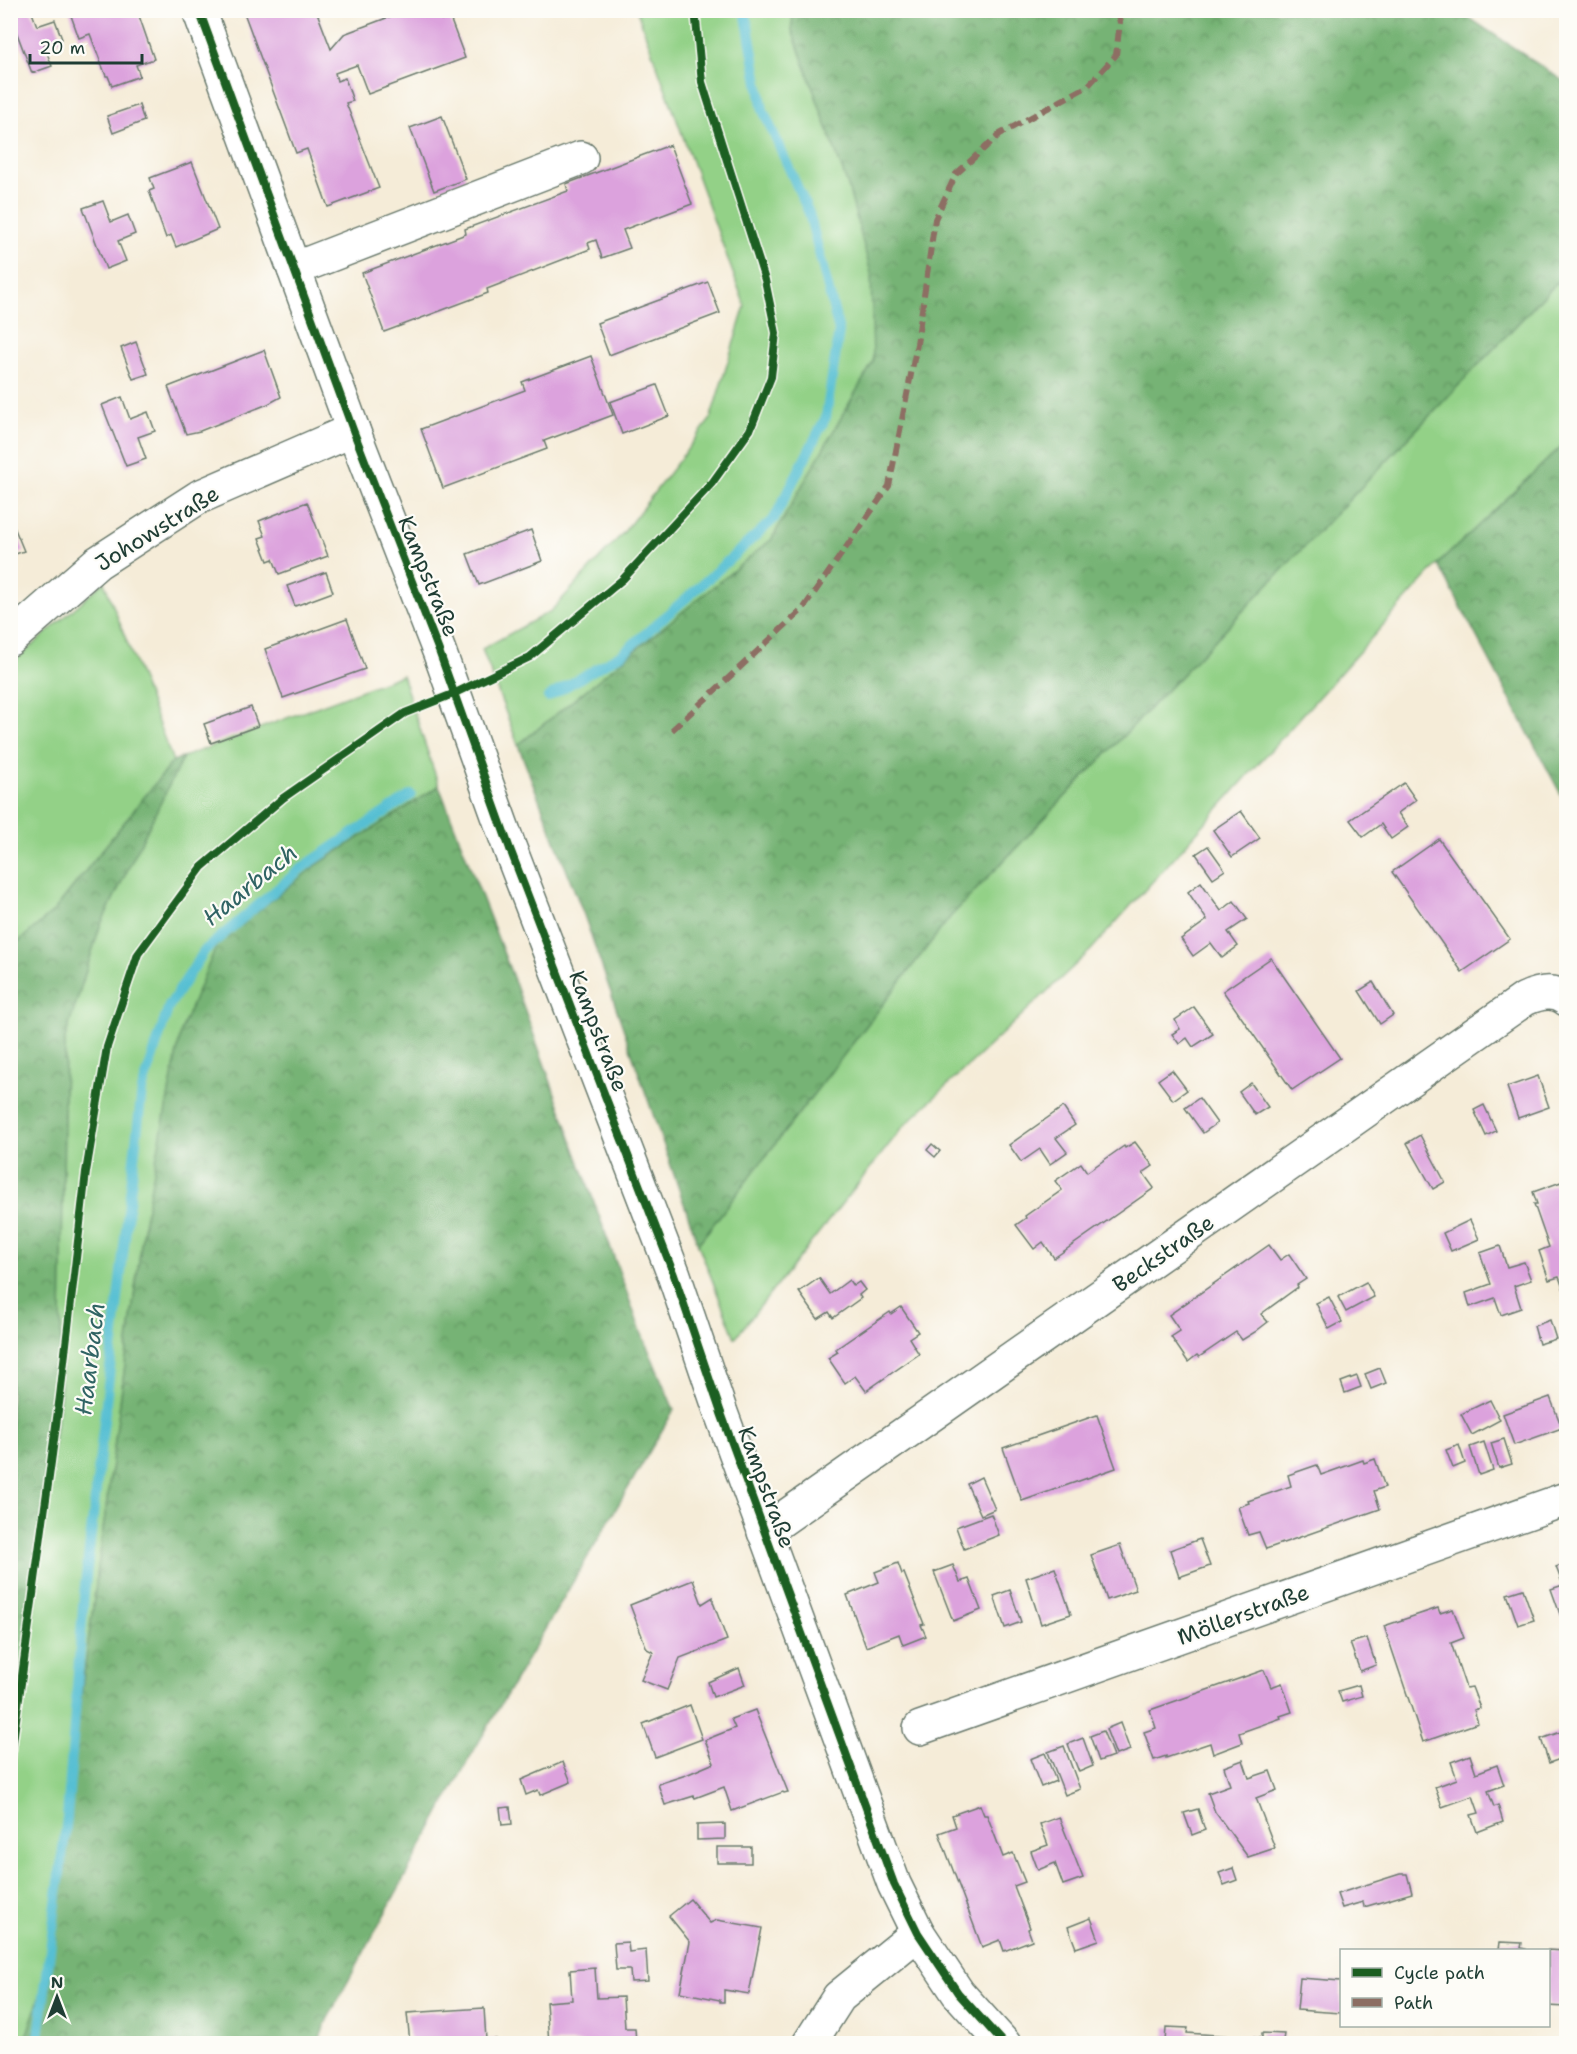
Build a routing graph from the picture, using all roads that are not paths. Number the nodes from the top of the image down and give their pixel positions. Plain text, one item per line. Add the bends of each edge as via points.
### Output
1 (199, 10) edge
2 (581, 158) dead end
3 (294, 269) junction
4 (353, 430) junction
5 (10, 639) edge
6 (1566, 999) edge
7 (1566, 1499) edge
8 (764, 1532) junction
9 (920, 1728) dead end
10 (918, 1933) junction
11 (809, 2043) edge
12 (1004, 2043) edge

1 - 3 street, Kampstraße
2 - 3 street
3 - 4 street, Kampstraße
4 - 5 street, Johowstraße via 199,497 97,563
4 - 8 street, Kampstraße via 674,1275
6 - 8 street, Beckstraße via 1543,992 1525,999
7 - 9 street, Möllerstraße
8 - 10 street, Kampstraße via 894,1884
10 - 11 street via 839,1996
10 - 12 street, Kampstraße via 958,1993

